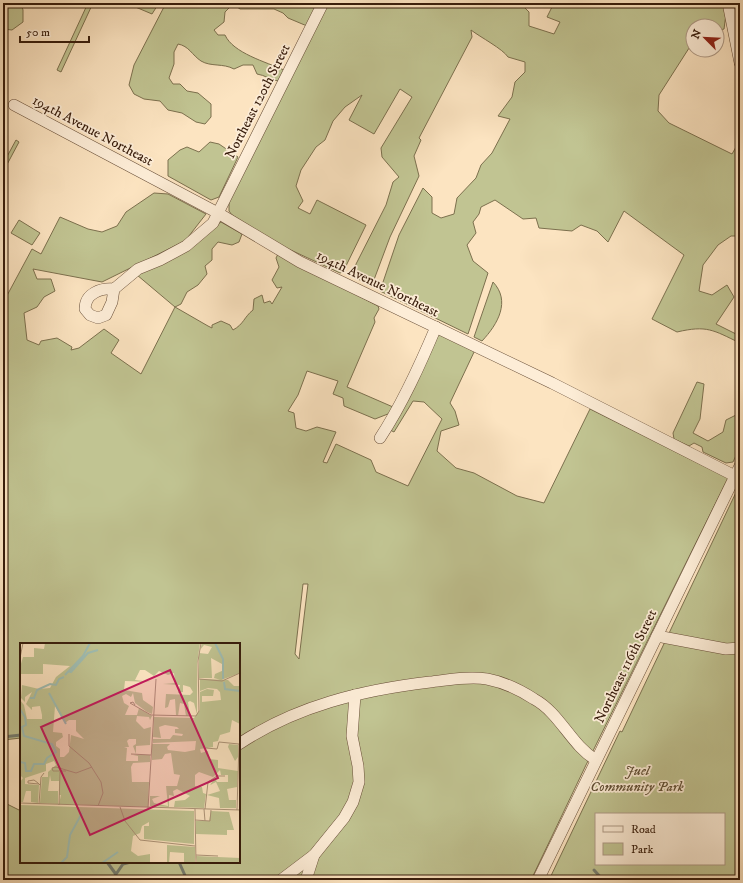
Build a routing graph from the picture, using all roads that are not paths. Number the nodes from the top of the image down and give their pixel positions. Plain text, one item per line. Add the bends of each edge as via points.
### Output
1 (323, 3) edge
2 (728, 3) edge
3 (740, 63) edge
4 (14, 105) dead end
5 (218, 213) junction
6 (114, 289) dead end
7 (436, 327) junction
8 (380, 438) dead end
9 (738, 471) edge
10 (657, 636) junction
11 (740, 648) edge
12 (355, 695) junction
13 (240, 743) edge
14 (596, 760) junction
15 (314, 855) junction
16 (281, 880) edge
17 (306, 880) edge
18 (538, 880) edge

1 - 5 street, Northeast 120th Street
2 - 3 street
4 - 5 street, 194th Avenue Northeast
5 - 6 street, Northeast 120th Street via 213,223 186,246 138,269
5 - 7 street, 194th Avenue Northeast via 300,262
7 - 8 street via 420,365
7 - 9 street, 194th Avenue Northeast
9 - 10 street, Northeast 116th Street
10 - 11 street via 726,649
10 - 14 street, Northeast 116th Street
12 - 13 street via 296,713 262,729
12 - 14 street via 392,686 466,678 487,679 508,685 536,700 560,721 586,754
12 - 15 street via 352,736 359,782 353,802 344,818
14 - 18 street, Northeast 116th Street
15 - 16 street
15 - 17 street

